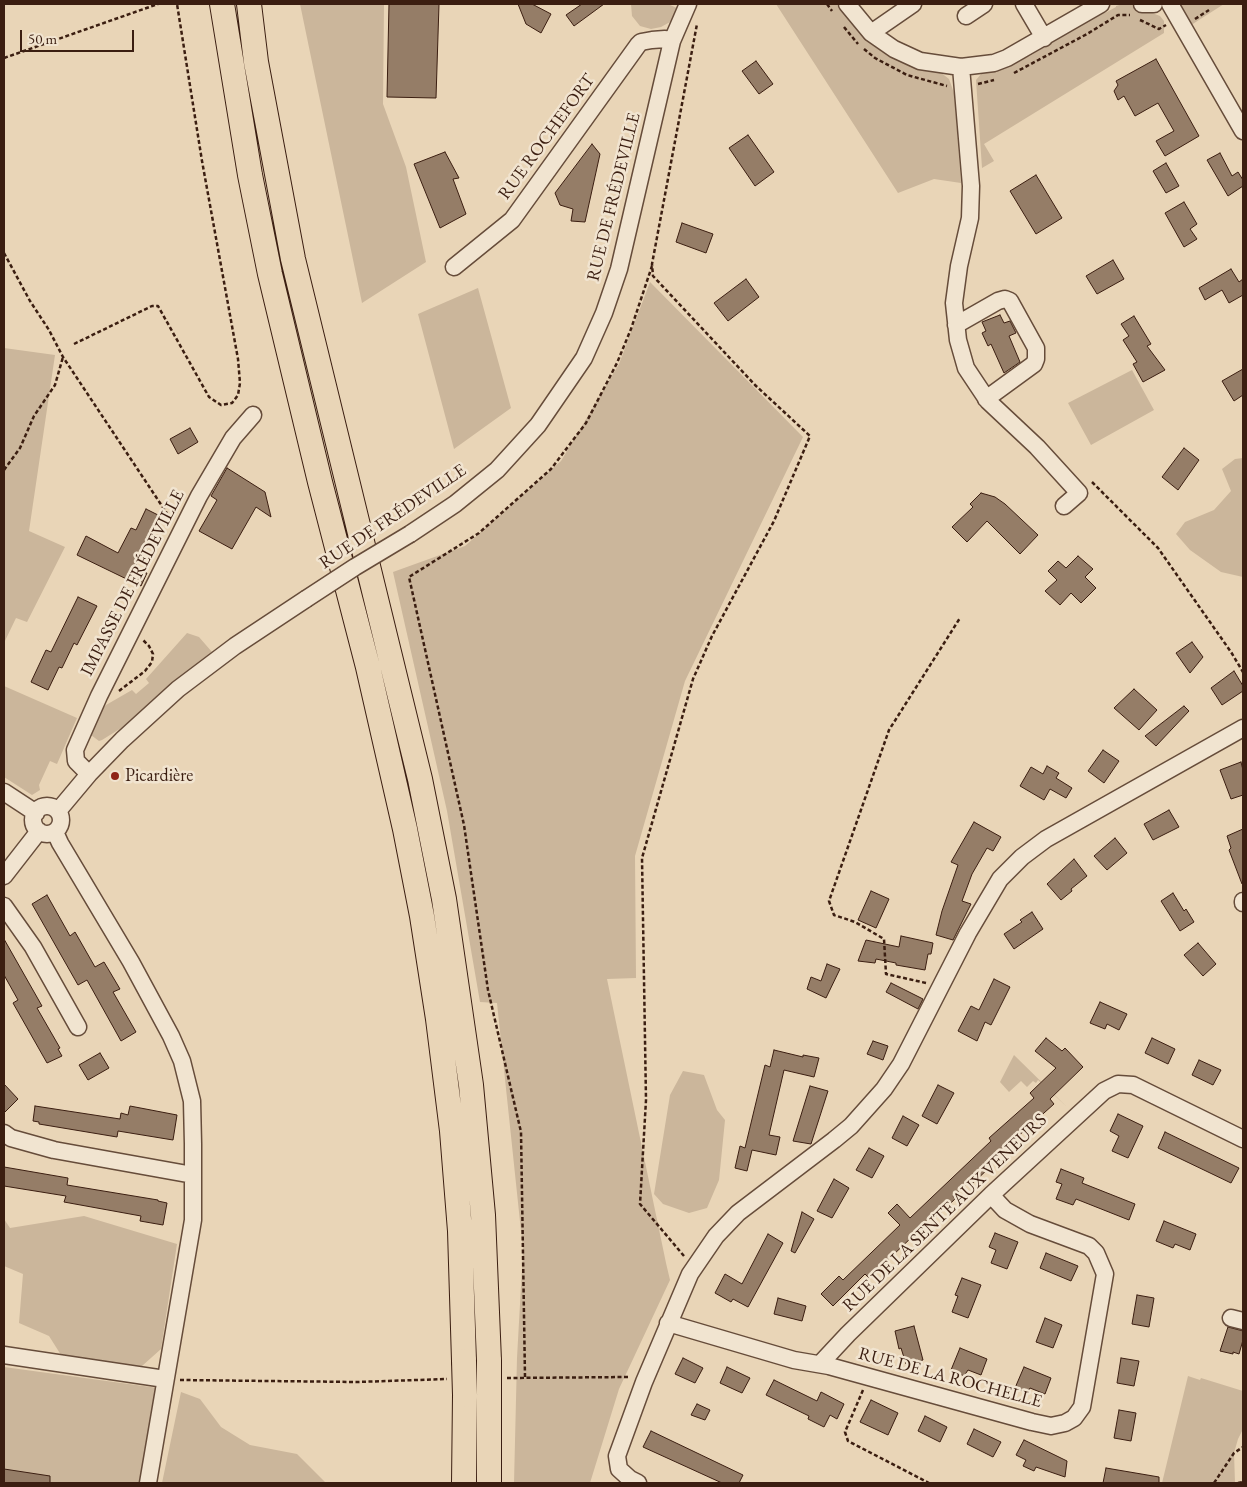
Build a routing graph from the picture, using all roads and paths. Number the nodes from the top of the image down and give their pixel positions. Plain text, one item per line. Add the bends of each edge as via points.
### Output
1 (158, 4) edge
2 (177, 4) edge
3 (222, 4) edge
4 (249, 4) edge
5 (848, 4) edge
6 (913, 4) edge
7 (984, 4) edge
8 (1024, 4) edge
9 (1101, 4) edge
10 (1142, 4) edge
11 (1154, 4) edge
12 (1170, 4) edge
13 (688, 6) edge
14 (1209, 10) dead end
15 (966, 16) dead end
16 (1191, 21) dead end
17 (871, 33) junction
18 (1044, 38) junction
19 (672, 41) junction
20 (4, 58) edge
21 (960, 67) junction
22 (1243, 131) edge
23 (4, 253) edge
24 (652, 264) junction
25 (454, 267) dead end
26 (956, 325) junction
27 (74, 344) dead end
28 (63, 357) junction
29 (986, 399) junction
30 (253, 415) dead end
31 (4, 470) edge
32 (1071, 486) junction
33 (1064, 506) dead end
34 (180, 534) junction
35 (960, 618) dead end
36 (127, 640) junction
37 (1243, 672) edge
38 (99, 696) junction
39 (1243, 728) edge
40 (89, 774) junction
41 (4, 792) edge
42 (58, 811) junction
43 (36, 812) junction
44 (47, 831) junction
45 (4, 876) edge
46 (4, 906) edge
47 (942, 986) junction
48 (78, 1027) dead end
49 (4, 1133) edge
50 (1243, 1139) edge
51 (192, 1175) junction
52 (992, 1195) junction
53 (694, 1268) junction
54 (668, 1323) junction
55 (4, 1355) edge
56 (820, 1364) junction
57 (525, 1377) junction
58 (868, 1377) junction
59 (165, 1379) junction
60 (644, 1382) junction
61 (497, 1386) junction
62 (457, 1387) junction
63 (1243, 1447) edge
64 (1243, 1482) edge
65 (148, 1483) edge
66 (464, 1483) edge
67 (489, 1483) edge
68 (638, 1483) edge
69 (929, 1483) edge
70 (1214, 1483) edge
71 (1238, 1483) edge

1 - 20 path
2 - 27 path via 238,359 238,395 232,402 222,405 209,397 158,306
3 - 62 highway, bridge via 250,176 270,274 370,676 406,829 422,916 452,1131 460,1231 464,1361
4 - 61 highway, bridge via 256,62 293,259 420,779 444,899 471,1085 483,1215 489,1361
5 - 17 street
6 - 17 street
7 - 15 street
8 - 18 street
9 - 18 street
10 - 11 street
12 - 22 street
13 - 19 street, RUE DE FRÉDEVILLE
13 - 24 path via 698,18
14 - 16 path
17 - 21 street via 920,61
18 - 21 street via 994,63
19 - 25 street, RUE ROCHEFORT via 652,40 638,45 512,220
19 - 40 street, RUE DE FRÉDEVILLE, bridge via 619,269 604,313 584,358 538,424 497,470 455,504 235,646 178,689
21 - 26 street via 971,186 970,218 954,303
23 - 28 path
24 - 53 path via 653,276 755,385 810,436 774,521 712,636 693,679 642,858 646,1100 640,1204
24 - 57 path via 617,363 586,423 550,469 479,533 409,577 464,825 488,990 522,1132
26 - 29 street via 966,368
26 - 29 street via 1004,299 1010,301 1036,348 1034,364
28 - 31 path via 55,385
28 - 34 path
29 - 32 street via 1037,447
30 - 34 street, IMPASSE DE FRÉDEVILLE via 233,438
32 - 33 street via 1079,493
32 - 37 path via 1088,478 1158,548
34 - 36 street, IMPASSE DE FRÉDEVILLE
35 - 47 path via 889,730 829,901 834,915 855,922 884,939 886,974
36 - 38 street, IMPASSE DE FRÉDEVILLE
36 - 38 path via 143,640 153,654 152,662 122,690 109,697
38 - 40 street, IMPASSE DE FRÉDEVILLE via 75,750 76,761
39 - 47 street via 1046,839 1022,857 1000,879 984,904
40 - 42 street, RUE DE FRÉDEVILLE
41 - 43 street
42 - 43 street via 46,806
42 - 44 street via 61,820 58,828
43 - 44 street via 34,822
44 - 45 street
44 - 51 street via 60,843 131,962 182,1061 192,1101
46 - 48 street
47 - 53 street via 901,1064 884,1089 851,1126 738,1214 716,1236
49 - 51 street via 54,1150
50 - 52 street, RUE DE LA SENTE AUX VENEURS via 1132,1086 1118,1084 1104,1091
51 - 59 street via 193,1220
52 - 56 street, RUE DE LA SENTE AUX VENEURS
52 - 58 street, RUE DE LA ROCHELLE via 1005,1210 1030,1224 1089,1246 1101,1263 1105,1274 1082,1408 1074,1418 1051,1426
53 - 54 street
54 - 56 street via 794,1360
54 - 60 street
55 - 59 street
56 - 58 street, RUE DE LA ROCHELLE
57 - 60 path via 635,1377
57 - 61 path
58 - 69 path via 845,1432 848,1441
59 - 62 path
59 - 65 street
60 - 68 street via 617,1456 619,1469
61 - 67 highway
62 - 66 highway
63 - 70 path via 1234,1453
64 - 71 path

